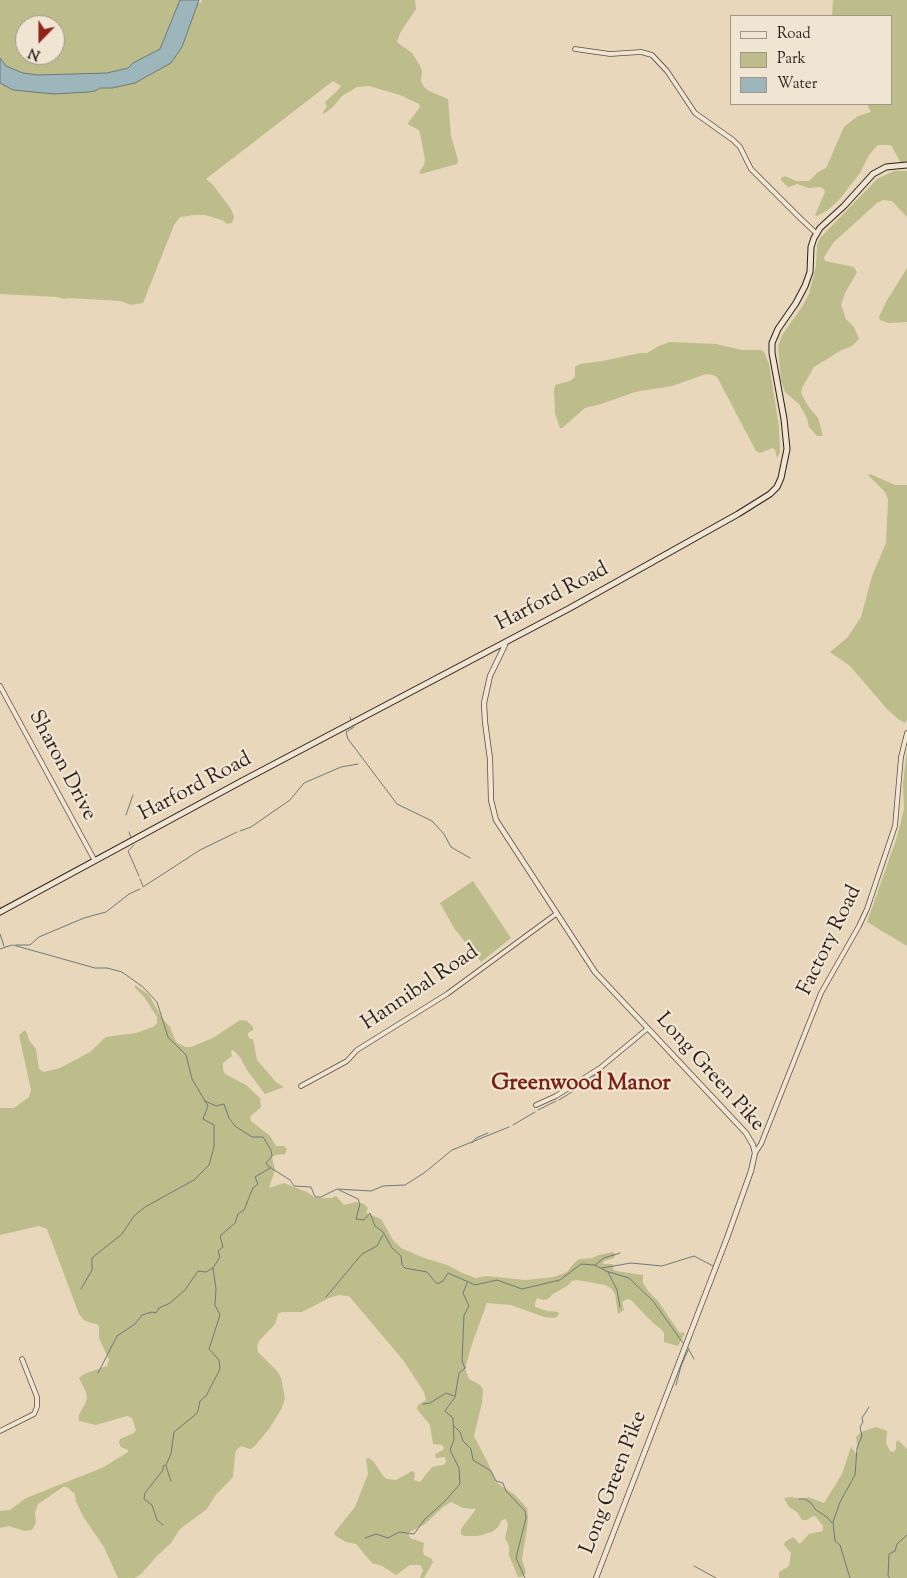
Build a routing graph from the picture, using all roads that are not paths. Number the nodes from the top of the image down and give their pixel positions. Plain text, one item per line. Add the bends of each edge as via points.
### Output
1 (575, 49) dead end
2 (907, 165) edge
3 (816, 233) junction
4 (505, 643) junction
5 (0, 686) edge
6 (907, 733) edge
7 (94, 861) junction
8 (0, 912) edge
9 (556, 914) junction
10 (647, 1028) junction
11 (301, 1086) dead end
12 (536, 1105) dead end
13 (755, 1153) junction
14 (22, 1359) dead end
15 (0, 1431) edge
16 (596, 1578) edge

1 - 3 street via 652,55 667,71 695,113 734,140 752,168
2 - 3 main road via 886,167 873,174
3 - 4 main road, Harford Road via 806,286 772,343 787,445 784,467 775,489 762,500
4 - 7 main road, Harford Road
4 - 9 street, Long Green Pike via 490,676 484,703 492,806 501,829
5 - 7 street, Sharon Drive
6 - 13 street, Factory Road via 901,757 895,826 867,909 821,993
7 - 8 main road, Harford Road
9 - 10 street, Long Green Pike via 599,977
9 - 11 street, Hannibal Road via 447,994 357,1050 346,1061
10 - 12 street via 600,1068
10 - 13 street, Long Green Pike via 746,1133
13 - 16 street, Long Green Pike via 727,1238
14 - 15 street via 38,1397 38,1407 34,1414

